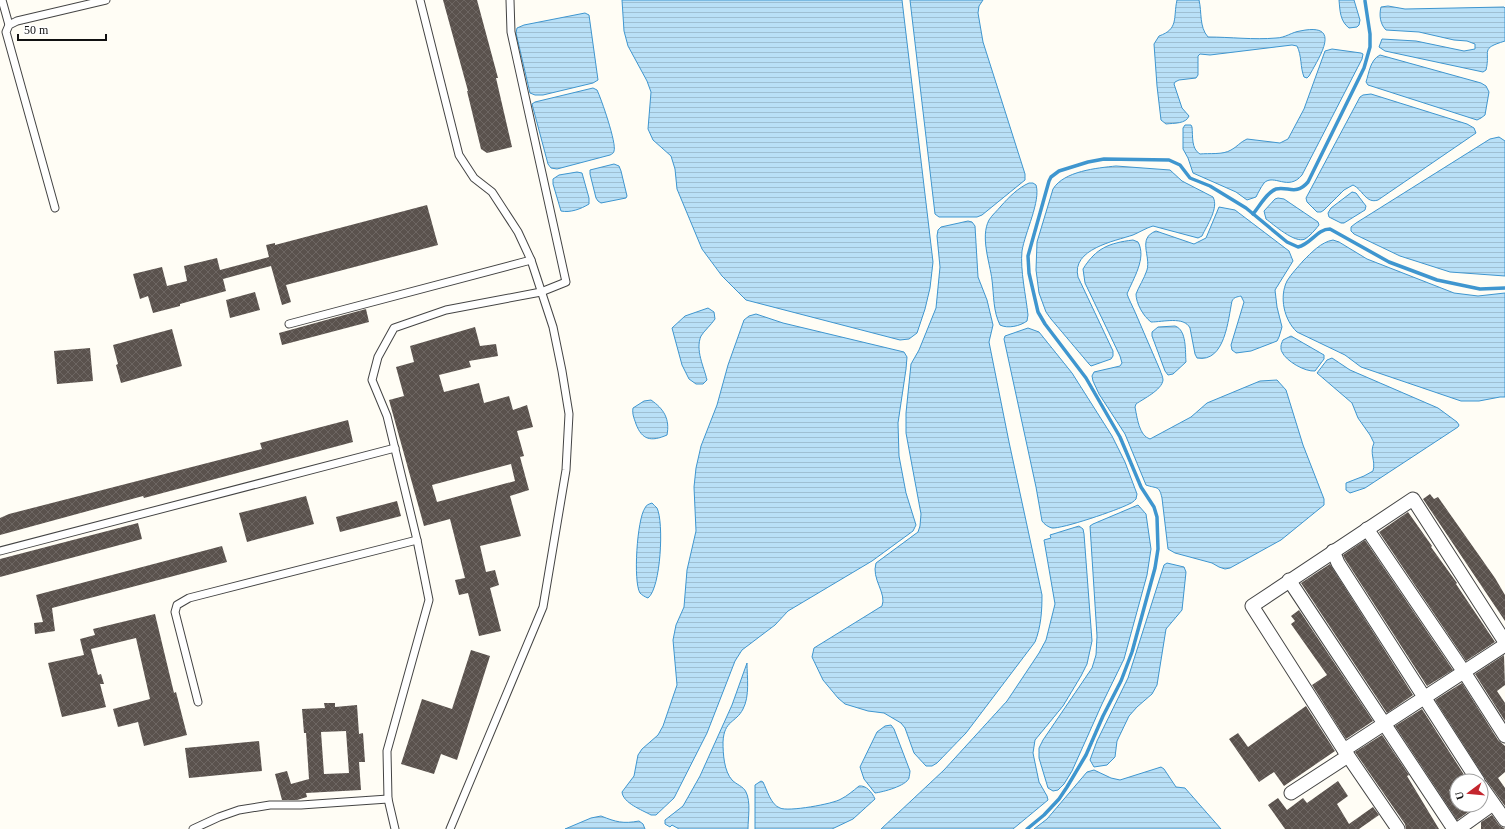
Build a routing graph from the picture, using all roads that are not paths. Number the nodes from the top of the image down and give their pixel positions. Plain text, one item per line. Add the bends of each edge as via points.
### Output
1 (2, 0) edge
2 (106, 0) edge
3 (420, 0) edge
4 (510, 0) edge
5 (9, 25) junction
6 (54, 208) dead end
7 (531, 260) junction
8 (540, 292) junction
9 (289, 324) dead end
10 (395, 448) junction
11 (1367, 529) junction
12 (417, 540) junction
13 (0, 551) edge
14 (1334, 551) junction
15 (1289, 580) junction
16 (1505, 642) edge
17 (1505, 645) edge
18 (1464, 672) junction
19 (1425, 698) junction
20 (198, 702) dead end
21 (1384, 723) junction
22 (1505, 736) edge
23 (1346, 753) junction
24 (1473, 773) edge
25 (1291, 793) dead end
26 (1489, 798) edge
27 (388, 799) junction
28 (1493, 804) junction
29 (1505, 820) edge
30 (451, 826) edge
31 (192, 829) edge
32 (395, 829) edge
33 (1398, 829) edge
34 (1454, 829) edge
35 (1458, 829) edge

1 - 5 lane
2 - 5 lane
3 - 7 lane via 459,155 474,178 492,192 518,232
4 - 8 lane via 511,32 566,282
5 - 6 lane via 6,32 7,40
7 - 8 lane
7 - 9 lane
8 - 10 lane via 446,310 394,328 378,357 372,380 388,416
8 - 30 lane via 553,326 569,414 566,470 542,607
10 - 12 lane
10 - 13 lane
11 - 14 street
11 - 16 street via 1413,499
11 - 18 street
12 - 20 lane via 189,598 177,605 175,612
12 - 27 lane via 429,600 387,751
14 - 15 street
14 - 19 street via 1338,562
15 - 21 street
15 - 23 street via 1252,606
17 - 18 street
18 - 19 street
18 - 22 street
19 - 21 street
19 - 24 street
21 - 23 street
21 - 34 street
23 - 25 street
23 - 33 street
26 - 28 street
27 - 31 lane via 270,805 239,810
27 - 32 lane
28 - 29 street
28 - 35 street

